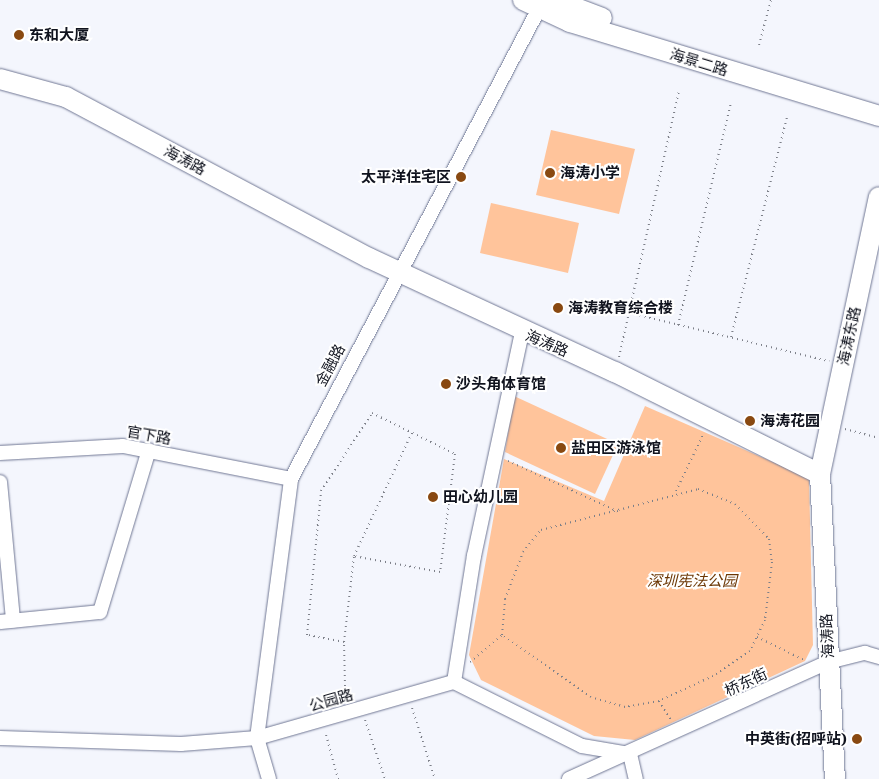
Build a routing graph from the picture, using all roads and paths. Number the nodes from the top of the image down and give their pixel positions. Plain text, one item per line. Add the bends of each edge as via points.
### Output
1 (771, 0) edge
2 (540, 2) edge
3 (758, 45) dead end
4 (0, 79) edge
5 (679, 91) dead end
6 (879, 102) edge
7 (731, 103) dead end
8 (879, 116) edge
9 (787, 117) dead end
10 (879, 197) edge
11 (398, 272) junction
12 (630, 313) junction
13 (678, 324) junction
14 (522, 332) junction
15 (730, 337) junction
16 (843, 365) junction
17 (615, 372) junction
18 (711, 419) junction
19 (830, 426) junction
20 (412, 433) junction
21 (879, 438) edge
22 (149, 450) junction
23 (0, 453) edge
24 (496, 455) junction
25 (820, 474) junction
26 (291, 479) junction
27 (0, 482) edge
28 (676, 491) junction
29 (619, 512) junction
30 (354, 556) junction
31 (7, 621) edge
32 (502, 635) junction
33 (756, 638) junction
34 (344, 642) junction
35 (879, 657) edge
36 (820, 666) junction
37 (456, 667) junction
38 (454, 682) junction
39 (345, 686) dead end
40 (659, 701) junction
41 (410, 703) dead end
42 (364, 719) dead end
43 (679, 732) junction
44 (326, 735) dead end
45 (0, 738) edge
46 (257, 738) junction
47 (630, 754) junction
48 (270, 779) edge
49 (338, 779) edge
50 (385, 779) edge
51 (435, 779) edge
52 (569, 779) edge
53 (636, 779) edge
54 (835, 779) edge

1 - 3 path
2 - 6 street, 海景二路
2 - 8 street, 海景二路 via 570,22
2 - 11 street, 金融路
4 - 11 street, 海涛路 via 42,89 91,109
5 - 12 path
7 - 13 path
9 - 15 path
10 - 16 street, 海涛东路
11 - 14 street, 海涛路
11 - 26 street, 金融路
12 - 13 path
12 - 17 path
13 - 15 path
14 - 17 street, 海涛路
14 - 24 street
15 - 16 path
16 - 19 street, 海涛东路
17 - 18 street, 海涛路
18 - 25 street, 海涛路
18 - 28 path
19 - 21 path
19 - 25 street, 海涛东路
20 - 30 path
20 - 30 path via 454,454 440,572
20 - 34 path via 372,413 321,491 308,635
22 - 23 street, 官下路 via 97,445
22 - 26 street, 官下路
22 - 31 street via 100,612
24 - 29 path
24 - 37 street
25 - 36 street, 海涛路
26 - 46 street, 金融路
27 - 31 street
28 - 29 path
28 - 33 path via 698,489 735,504 769,539 772,562 765,620
29 - 32 path via 541,530 523,552 505,599
30 - 34 path
32 - 37 path via 491,641 480,658
32 - 40 path via 591,697 625,708
33 - 36 path
33 - 40 path via 750,650 713,676
34 - 39 path
35 - 36 street, 桥东街 via 865,653
36 - 43 street, 桥东街
36 - 54 street, 海涛路
37 - 38 street
38 - 46 street, 公园路
38 - 47 street via 582,746
40 - 43 path
41 - 51 path
42 - 50 path
43 - 47 street, 桥东街
44 - 49 path
45 - 46 street, 公园路 via 182,744
46 - 48 street, 金融路
47 - 52 street, 桥东街
47 - 53 street

